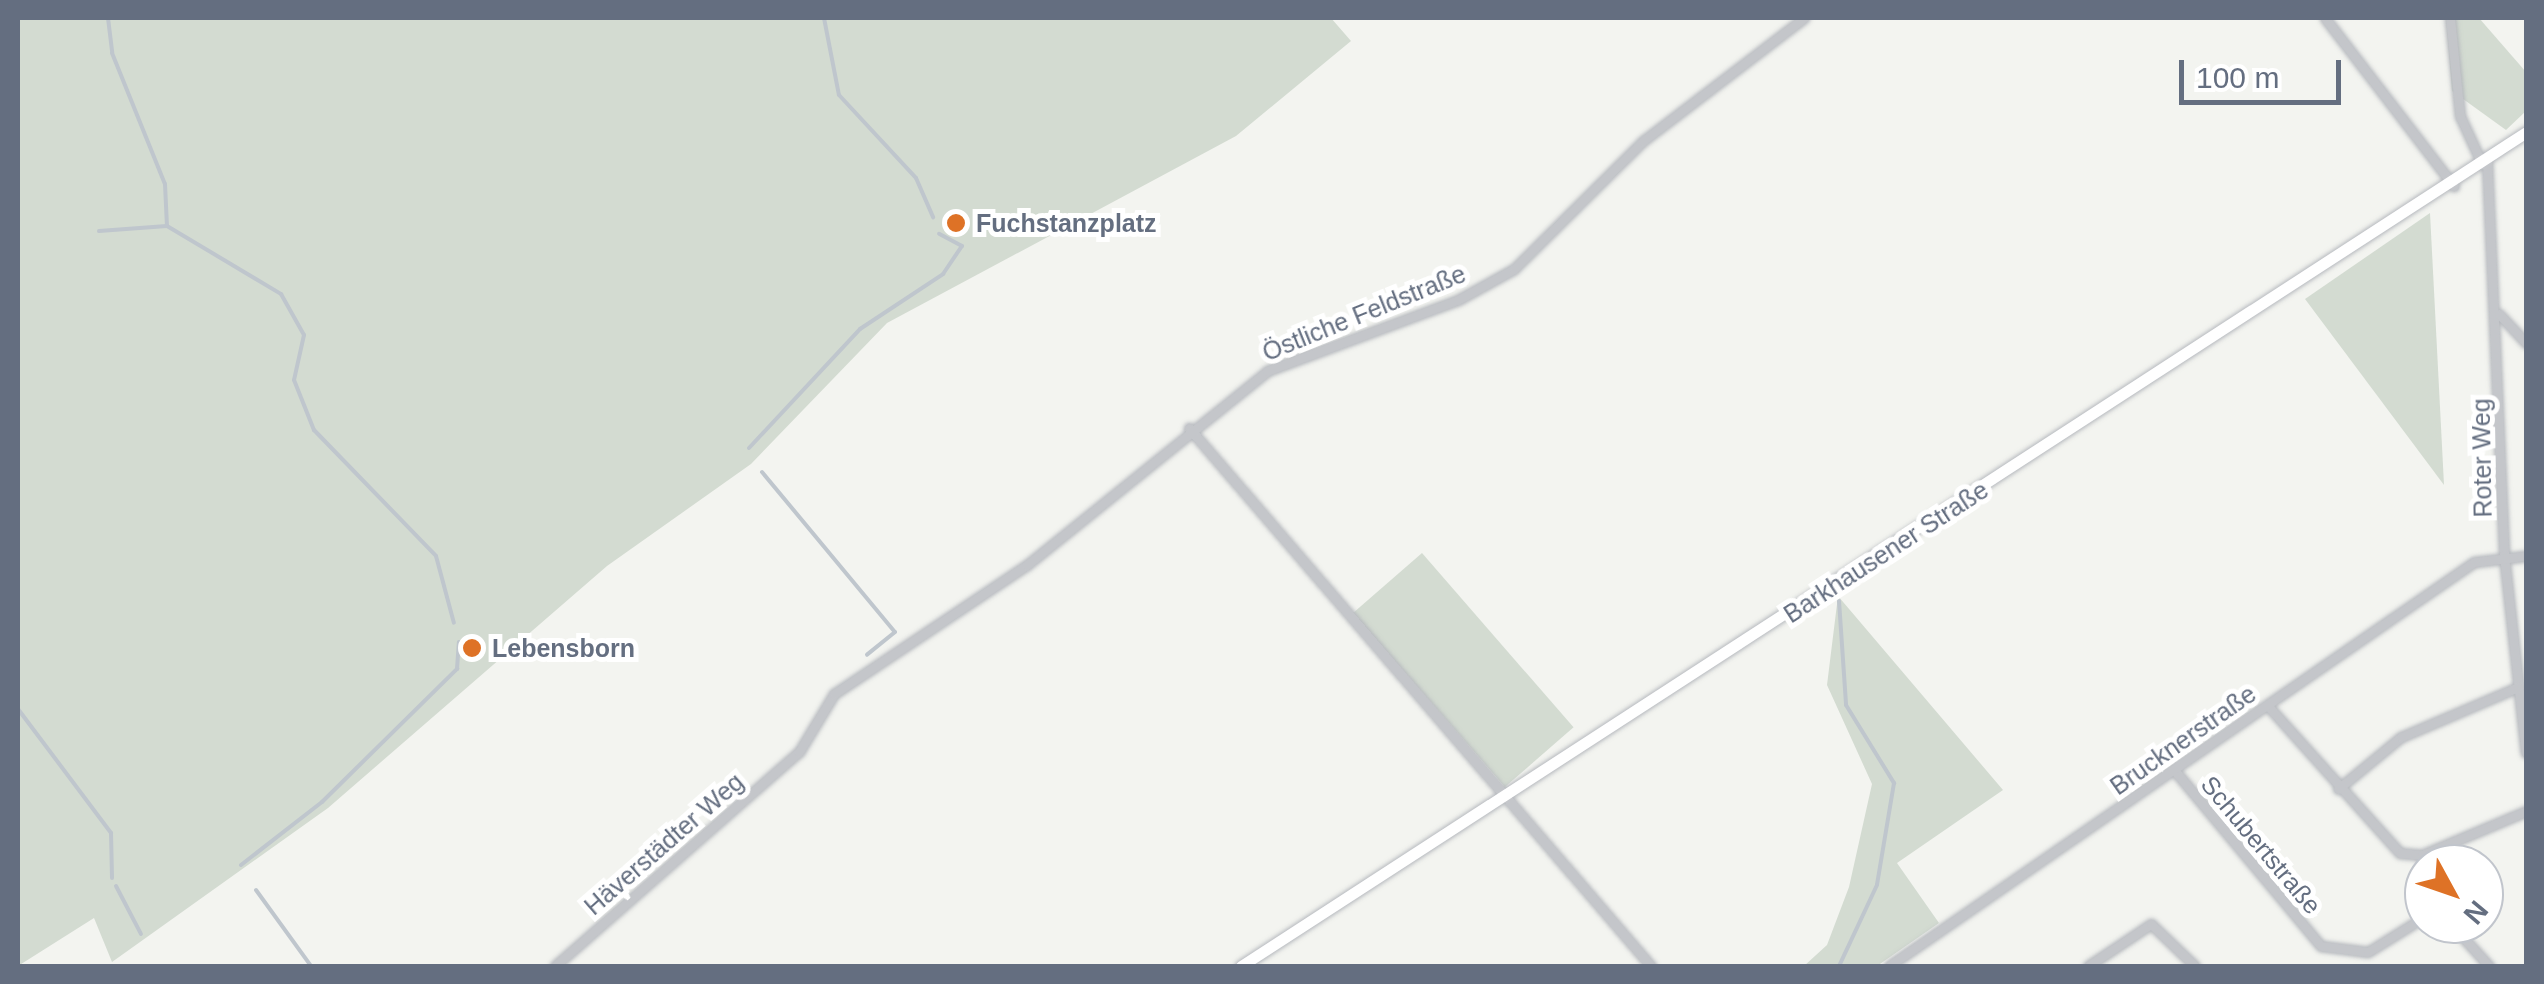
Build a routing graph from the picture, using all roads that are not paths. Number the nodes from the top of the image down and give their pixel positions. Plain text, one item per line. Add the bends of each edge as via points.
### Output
1 (1804, 18) edge
2 (2324, 18) edge
3 (2450, 18) edge
4 (2526, 132) edge
5 (2484, 164) junction
6 (2454, 186) junction
7 (2499, 314) junction
8 (2526, 343) edge
9 (1189, 428) junction
10 (2504, 555) junction
11 (2526, 556) edge
12 (2518, 687) junction
13 (2268, 706) junction
14 (799, 752) joint
15 (2526, 753) edge
16 (2175, 771) junction
17 (2338, 789) junction
18 (1502, 796) junction
19 (2526, 811) edge
20 (2448, 844) edge
21 (2404, 849) edge
22 (2404, 930) edge
23 (2469, 944) edge
24 (555, 966) edge
25 (1241, 966) edge
26 (1651, 966) edge
27 (1888, 966) edge
28 (2088, 966) edge
29 (2195, 966) edge
30 (2488, 966) edge

1 - 9 street, Östliche Feldstraße via 1643,142 1514,269 1458,300 1267,371
2 - 6 street
3 - 5 street, Roter Weg via 2460,116
4 - 5 main road, Barkhausener Straße
5 - 6 main road, Barkhausener Straße
5 - 7 street, Roter Weg
6 - 18 main road, Barkhausener Straße
7 - 8 street
7 - 10 street, Roter Weg
9 - 14 street, Östliche Feldstraße via 1027,566 834,694
9 - 18 street
10 - 11 street
10 - 12 street, Roter Weg
10 - 13 street, Brucknerstraße via 2474,562
12 - 15 street, Roter Weg
12 - 17 street via 2402,737
13 - 16 street, Brucknerstraße
13 - 17 street
14 - 24 street, Häverstädter Weg
16 - 22 street, Schubertstraße via 2321,946 2368,952
16 - 27 street, Brucknerstraße
17 - 21 street via 2380,841
18 - 25 main road, Barkhausener Straße
18 - 26 street
19 - 20 street
23 - 30 street
28 - 29 street via 2152,924

